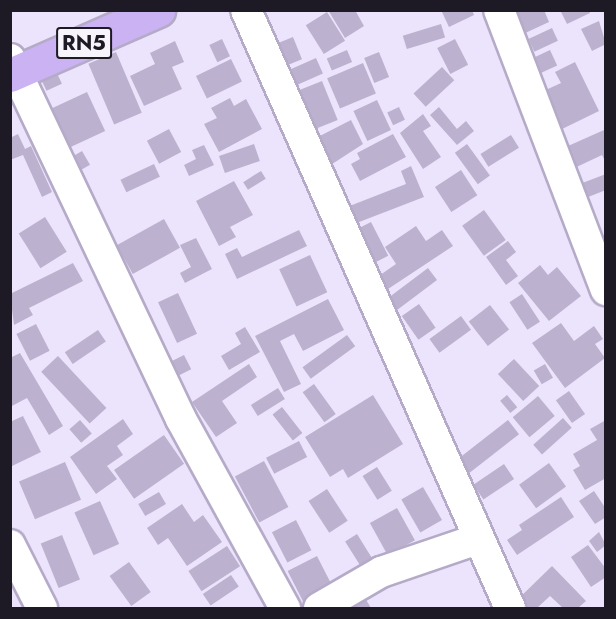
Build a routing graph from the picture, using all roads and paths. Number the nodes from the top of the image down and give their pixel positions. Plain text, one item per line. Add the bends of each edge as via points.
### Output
1 (158, 10) edge
2 (246, 10) edge
3 (499, 10) edge
4 (13, 69) edge
5 (606, 290) edge
6 (478, 539) junction
7 (10, 545) edge
8 (42, 609) edge
9 (285, 609) edge
10 (320, 609) edge
11 (510, 609) edge

1 - 4 highway, RN5
2 - 6 street
3 - 5 street
4 - 9 street via 181,419
6 - 10 street via 381,572
6 - 11 street
7 - 8 street

